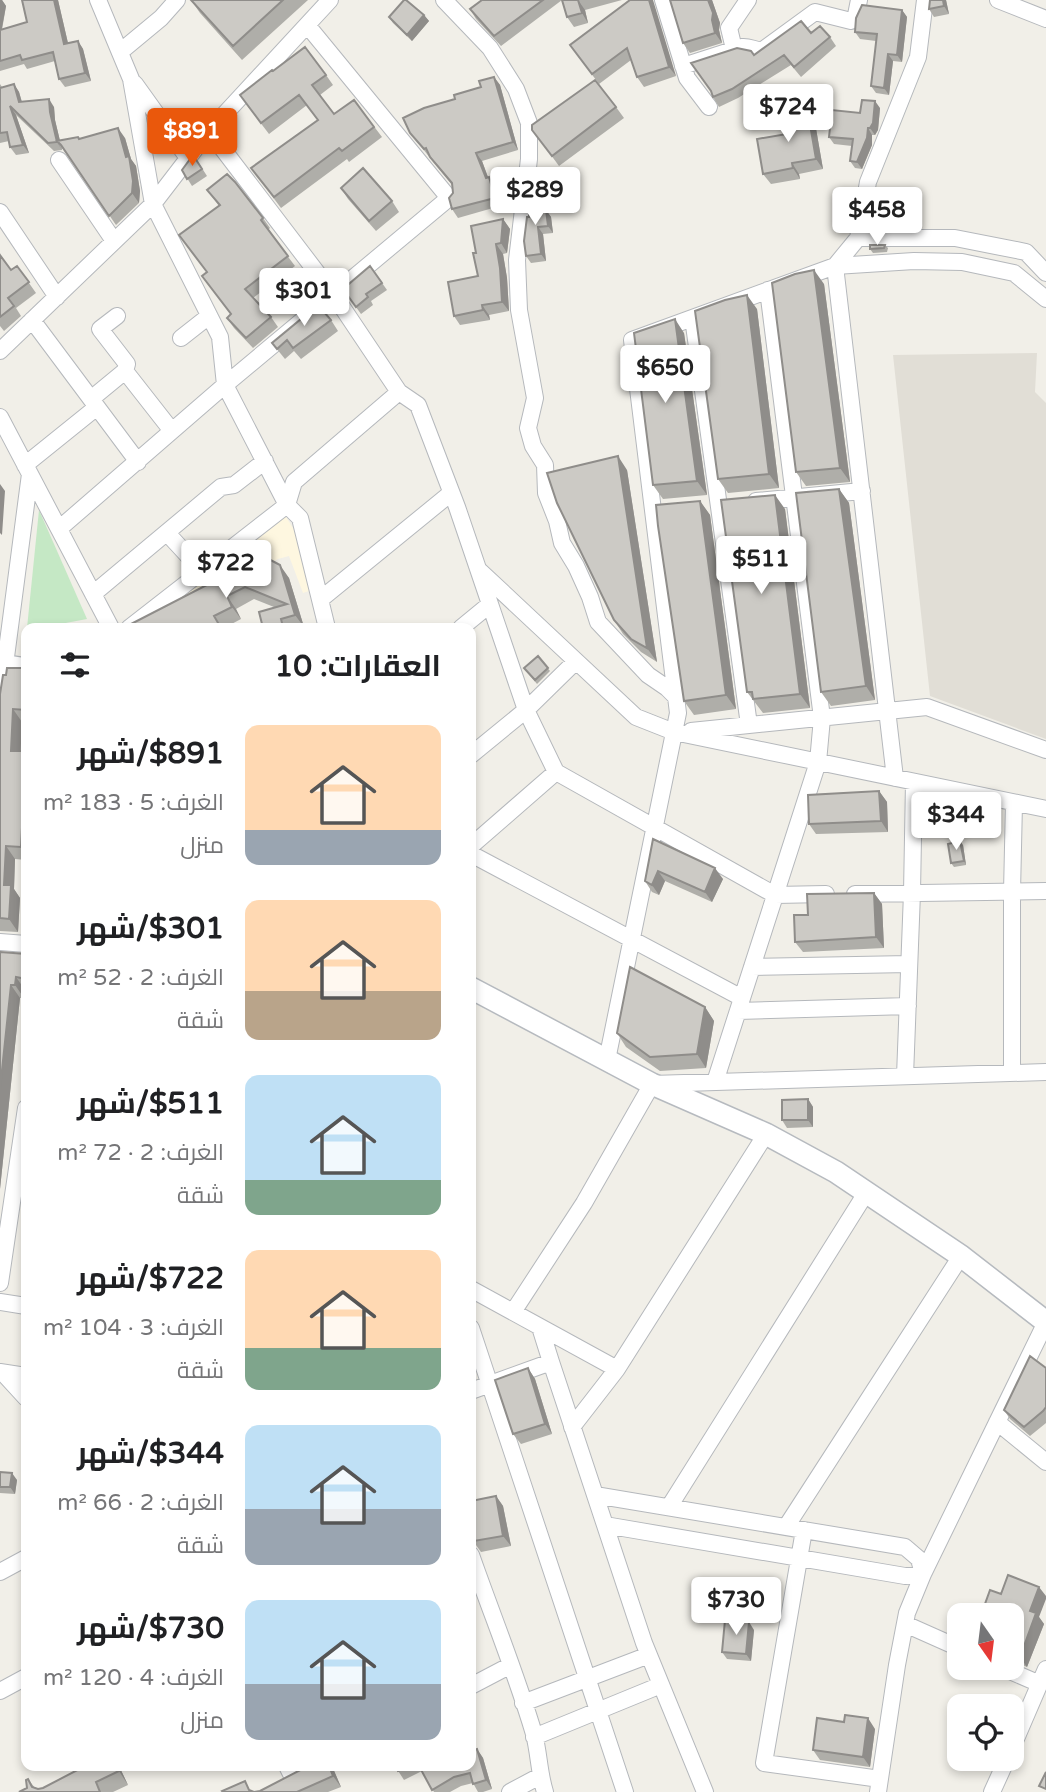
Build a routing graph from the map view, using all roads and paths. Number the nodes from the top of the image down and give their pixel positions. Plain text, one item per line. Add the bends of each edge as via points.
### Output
1 (98, 0) edge
2 (177, 0) edge
3 (330, 0) edge
4 (663, 0) edge
5 (748, 0) edge
6 (859, 0) edge
7 (925, 0) edge
8 (998, 0) edge
9 (454, 2) edge
10 (1046, 19) edge
11 (307, 24) junction
12 (734, 49) junction
13 (120, 52) junction
14 (683, 66) junction
15 (131, 79) junction
16 (709, 107) dead end
17 (209, 131) junction
18 (188, 158) junction
19 (60, 160) edge
20 (153, 204) junction
21 (0, 212) edge
22 (858, 238) junction
23 (114, 241) junction
24 (835, 266) junction
25 (1046, 273) edge
26 (768, 290) junction
27 (334, 295) junction
28 (57, 297) junction
29 (1046, 299) edge
30 (117, 316) dead end
31 (209, 316) junction
32 (693, 318) junction
33 (32, 320) junction
34 (181, 338) dead end
35 (0, 351) edge
36 (125, 371) junction
37 (225, 385) junction
38 (399, 391) junction
39 (94, 403) junction
40 (0, 416) edge
41 (172, 431) junction
42 (265, 461) junction
43 (138, 462) junction
44 (27, 470) junction
45 (862, 491) junction
46 (451, 492) junction
47 (793, 498) junction
48 (725, 504) junction
49 (287, 505) junction
50 (60, 528) junction
51 (167, 533) junction
52 (478, 570) junction
53 (202, 571) junction
54 (93, 594) junction
55 (321, 599) junction
56 (489, 605) junction
57 (108, 623) edge
58 (135, 623) edge
59 (326, 623) edge
60 (467, 623) edge
61 (576, 661) junction
62 (11, 666) edge
63 (677, 698) junction
64 (0, 703) edge
65 (526, 710) junction
66 (888, 712) junction
67 (822, 718) junction
68 (749, 725) junction
69 (674, 732) junction
70 (1046, 750) edge
71 (476, 751) edge
72 (818, 762) junction
73 (556, 772) junction
74 (895, 778) junction
75 (914, 782) junction
76 (1014, 803) junction
77 (1046, 809) edge
78 (654, 827) junction
79 (476, 842) edge
80 (476, 857) edge
81 (1046, 891) edge
82 (1012, 892) junction
83 (912, 893) junction
84 (775, 895) junction
85 (631, 940) junction
86 (0, 942) edge
87 (21, 944) edge
88 (909, 964) junction
89 (752, 967) junction
90 (476, 991) edge
91 (740, 1004) junction
92 (908, 1006) junction
93 (607, 1060) junction
94 (1046, 1072) edge
95 (1012, 1073) junction
96 (905, 1076) junction
97 (715, 1082) junction
98 (652, 1084) junction
99 (766, 1134) junction
100 (21, 1177) edge
101 (866, 1193) junction
102 (18, 1219) edge
103 (961, 1256) junction
104 (0, 1283) edge
105 (476, 1292) edge
106 (0, 1303) edge
107 (21, 1305) edge
108 (513, 1312) junction
109 (1046, 1322) edge
110 (540, 1327) junction
111 (476, 1344) edge
112 (551, 1362) junction
113 (617, 1369) junction
114 (1, 1373) edge
115 (21, 1375) edge
116 (489, 1384) junction
117 (476, 1389) edge
118 (21, 1393) edge
119 (997, 1422) junction
120 (572, 1427) junction
121 (1046, 1462) edge
122 (595, 1495) junction
123 (669, 1507) junction
124 (605, 1525) junction
125 (786, 1527) junction
126 (804, 1530) junction
127 (798, 1558) junction
128 (21, 1561) edge
129 (0, 1572) edge
130 (476, 1572) edge
131 (923, 1574) junction
132 (905, 1624) junction
133 (947, 1643) edge
134 (649, 1655) junction
135 (511, 1665) junction
136 (1024, 1673) edge
137 (1043, 1677) edge
138 (587, 1678) junction
139 (21, 1680) edge
140 (476, 1683) edge
141 (661, 1685) junction
142 (0, 1691) edge
143 (523, 1703) junction
144 (598, 1710) junction
145 (1024, 1721) edge
146 (534, 1737) junction
147 (1002, 1771) edge
148 (543, 1784) edge
149 (879, 1785) edge
150 (699, 1791) edge
151 (510, 1792) edge
152 (625, 1792) edge
153 (992, 1792) edge

1 - 13 street
2 - 13 street
3 - 11 street
4 - 14 street
5 - 12 street via 729,28
6 - 12 street via 851,21 815,12 763,50
7 - 22 street via 918,57 868,182
8 - 10 street
9 - 63 street via 516,89 529,123 517,260 519,310 534,398 528,428 545,466 546,493 562,543 585,586 597,622
11 - 17 street
11 - 27 street via 449,198
12 - 14 street
13 - 15 street
14 - 16 street
15 - 18 street
15 - 20 street
17 - 18 street
17 - 27 street
18 - 20 street
19 - 23 street
20 - 23 street
20 - 31 street
21 - 28 street
22 - 24 street
22 - 25 street via 955,238 1026,252
23 - 28 street
24 - 26 street
24 - 29 street via 962,262 1014,273
24 - 45 street
26 - 32 street
26 - 47 street
27 - 37 street
27 - 38 street
28 - 33 street
30 - 36 street via 100,329 127,364
31 - 34 street
31 - 37 street via 220,337
32 - 48 street
32 - 63 street via 632,340 660,510
33 - 35 street
33 - 39 street
36 - 39 street
36 - 41 street
37 - 41 street
37 - 42 street
38 - 46 street via 418,405
38 - 49 street via 294,482
39 - 43 street
39 - 44 street
40 - 44 street
41 - 43 street
42 - 49 street
42 - 51 street via 234,485 221,487
43 - 50 street
44 - 50 street
44 - 62 street
45 - 47 street
45 - 66 street
46 - 52 street
46 - 55 street
47 - 48 street
47 - 67 street
48 - 68 street
49 - 53 street
49 - 55 street via 300,518
50 - 54 street
51 - 53 street
51 - 54 street
52 - 56 street
52 - 61 street
53 - 58 street
54 - 57 street
55 - 59 street
56 - 60 street
56 - 65 street
61 - 65 street
61 - 69 street via 636,717
62 - 64 street
63 - 69 street
65 - 71 street
65 - 73 street
66 - 67 street
66 - 70 street via 927,707
66 - 74 street
67 - 68 street
67 - 72 street
68 - 69 street
69 - 72 street
69 - 78 street
72 - 74 street
72 - 84 street
73 - 78 street
73 - 79 street
74 - 75 street
75 - 76 street
75 - 83 street
76 - 77 street
76 - 82 street
78 - 84 street
78 - 85 street
80 - 85 street
81 - 82 street
82 - 83 street
82 - 95 street
83 - 84 street
83 - 88 street
84 - 89 street
85 - 91 street
85 - 93 street
86 - 87 street
88 - 89 street
88 - 92 street
89 - 91 street
90 - 93 street
91 - 92 street
91 - 97 street
92 - 96 street
93 - 98 street
94 - 95 street
95 - 96 street
96 - 97 street
97 - 98 street
98 - 99 street
98 - 108 street via 584,1203
99 - 101 street
99 - 113 street
100 - 102 street
101 - 103 street
101 - 123 street
102 - 104 street
103 - 109 street
103 - 125 street
105 - 108 street
106 - 107 street
108 - 110 street
109 - 119 street
110 - 112 street
110 - 113 street
111 - 116 street
112 - 116 street
112 - 120 street
113 - 120 street
114 - 115 street
114 - 118 street
116 - 117 street
116 - 138 street
119 - 121 street
119 - 131 street
120 - 122 street
122 - 123 street
122 - 124 street
123 - 125 street
124 - 127 street
124 - 134 street
125 - 126 street
126 - 127 street
126 - 131 street via 905,1547 919,1559
127 - 131 street via 905,1576
127 - 149 street via 764,1763
128 - 129 street
130 - 135 street
131 - 132 street
132 - 133 street
132 - 149 street
134 - 138 street
134 - 141 street
135 - 140 street
135 - 143 street
136 - 137 street
137 - 145 street
138 - 143 street
138 - 144 street
139 - 142 street
141 - 144 street
141 - 150 street
143 - 146 street
144 - 146 street
144 - 152 street
146 - 148 street
147 - 153 street
148 - 151 street

